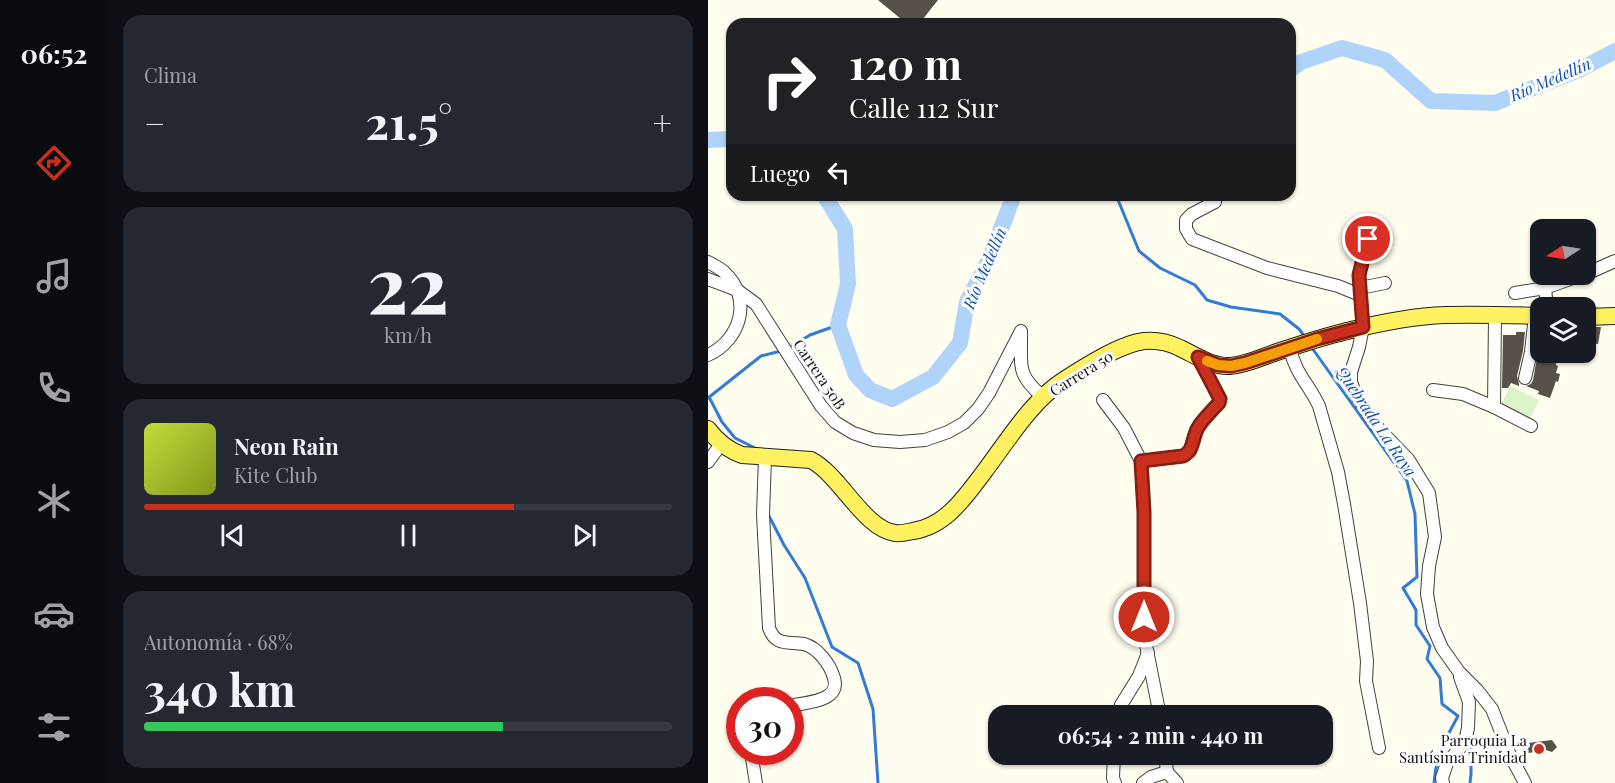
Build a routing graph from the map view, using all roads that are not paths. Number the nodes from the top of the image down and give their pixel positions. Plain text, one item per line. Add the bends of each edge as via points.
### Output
1 (1215, 202) dead end
2 (1368, 239) dead end
3 (1615, 261) edge
4 (708, 262) edge
5 (1596, 269) edge
6 (708, 279) edge
7 (1385, 283) dead end
8 (1554, 285) edge
9 (1545, 288) junction
10 (737, 290) junction
11 (1360, 292) junction
12 (1515, 293) dead end
13 (1544, 297) edge
14 (1530, 314) edge
15 (1496, 316) junction
16 (1615, 316) edge
17 (1596, 317) edge
18 (1363, 327) junction
19 (1302, 344) junction
20 (708, 355) edge
21 (1530, 356) edge
22 (1198, 357) junction
23 (1525, 378) dead end
24 (1433, 390) dead end
25 (1043, 397) junction
26 (1103, 400) dead end
27 (1494, 407) junction
28 (1531, 426) dead end
29 (708, 429) edge
30 (722, 444) junction
31 (765, 457) junction
32 (1141, 461) junction
33 (708, 462) edge
34 (1148, 653) junction
35 (1459, 672) junction
36 (804, 703) edge
37 (1121, 705) edge
38 (1158, 705) edge
39 (1379, 748) dead end
40 (753, 765) edge
41 (1114, 765) edge
42 (1166, 765) edge
43 (1167, 772) junction
44 (756, 783) edge
45 (1115, 783) edge
46 (1143, 783) edge
47 (1177, 783) edge
48 (1443, 783) edge
49 (1525, 783) edge

1 - 11 street via 1186,220 1186,230 1192,239 1267,268
2 - 11 street
3 - 5 street
4 - 10 street via 725,273
6 - 10 street, Carrera 50B
7 - 11 street
8 - 9 street
9 - 12 street
9 - 13 street
10 - 20 street via 742,313 734,332
10 - 25 street, Carrera 50B via 756,304 821,406 835,422 853,433 874,440 925,440 964,423 989,393 1021,331 1023,374
11 - 18 street
14 - 15 main road, Carrera 50
15 - 18 main road, Carrera 50 via 1445,315
15 - 27 street
16 - 17 main road
18 - 19 main road, Carrera 50
18 - 35 street via 1351,382 1379,429 1408,459 1429,493 1435,537 1427,594 1433,627
19 - 22 main road, Carrera 50 via 1231,366
19 - 39 street via 1294,365 1315,396 1338,472 1360,603 1366,681
21 - 23 street
22 - 25 main road, Carrera 50 via 1177,346 1144,341 1117,350 1064,380
22 - 32 street via 1219,403 1196,429 1187,454
24 - 27 street via 1457,392
25 - 31 main road, Carrera 50 via 949,515 916,531 894,533 880,528 828,472 811,460
26 - 32 street via 1125,428
27 - 28 street
29 - 30 main road, Carrera 50
30 - 31 main road, Carrera 50 via 742,455
30 - 33 street
31 - 36 street via 763,515 769,628 776,639 804,644 818,653 835,681 829,696
32 - 34 street via 1144,635
34 - 37 street via 1140,676
34 - 38 street
35 - 48 street via 1469,702 1468,728 1465,742 1447,763
35 - 49 street via 1492,709
40 - 44 street
41 - 45 street
42 - 43 street
43 - 46 street
43 - 47 street

